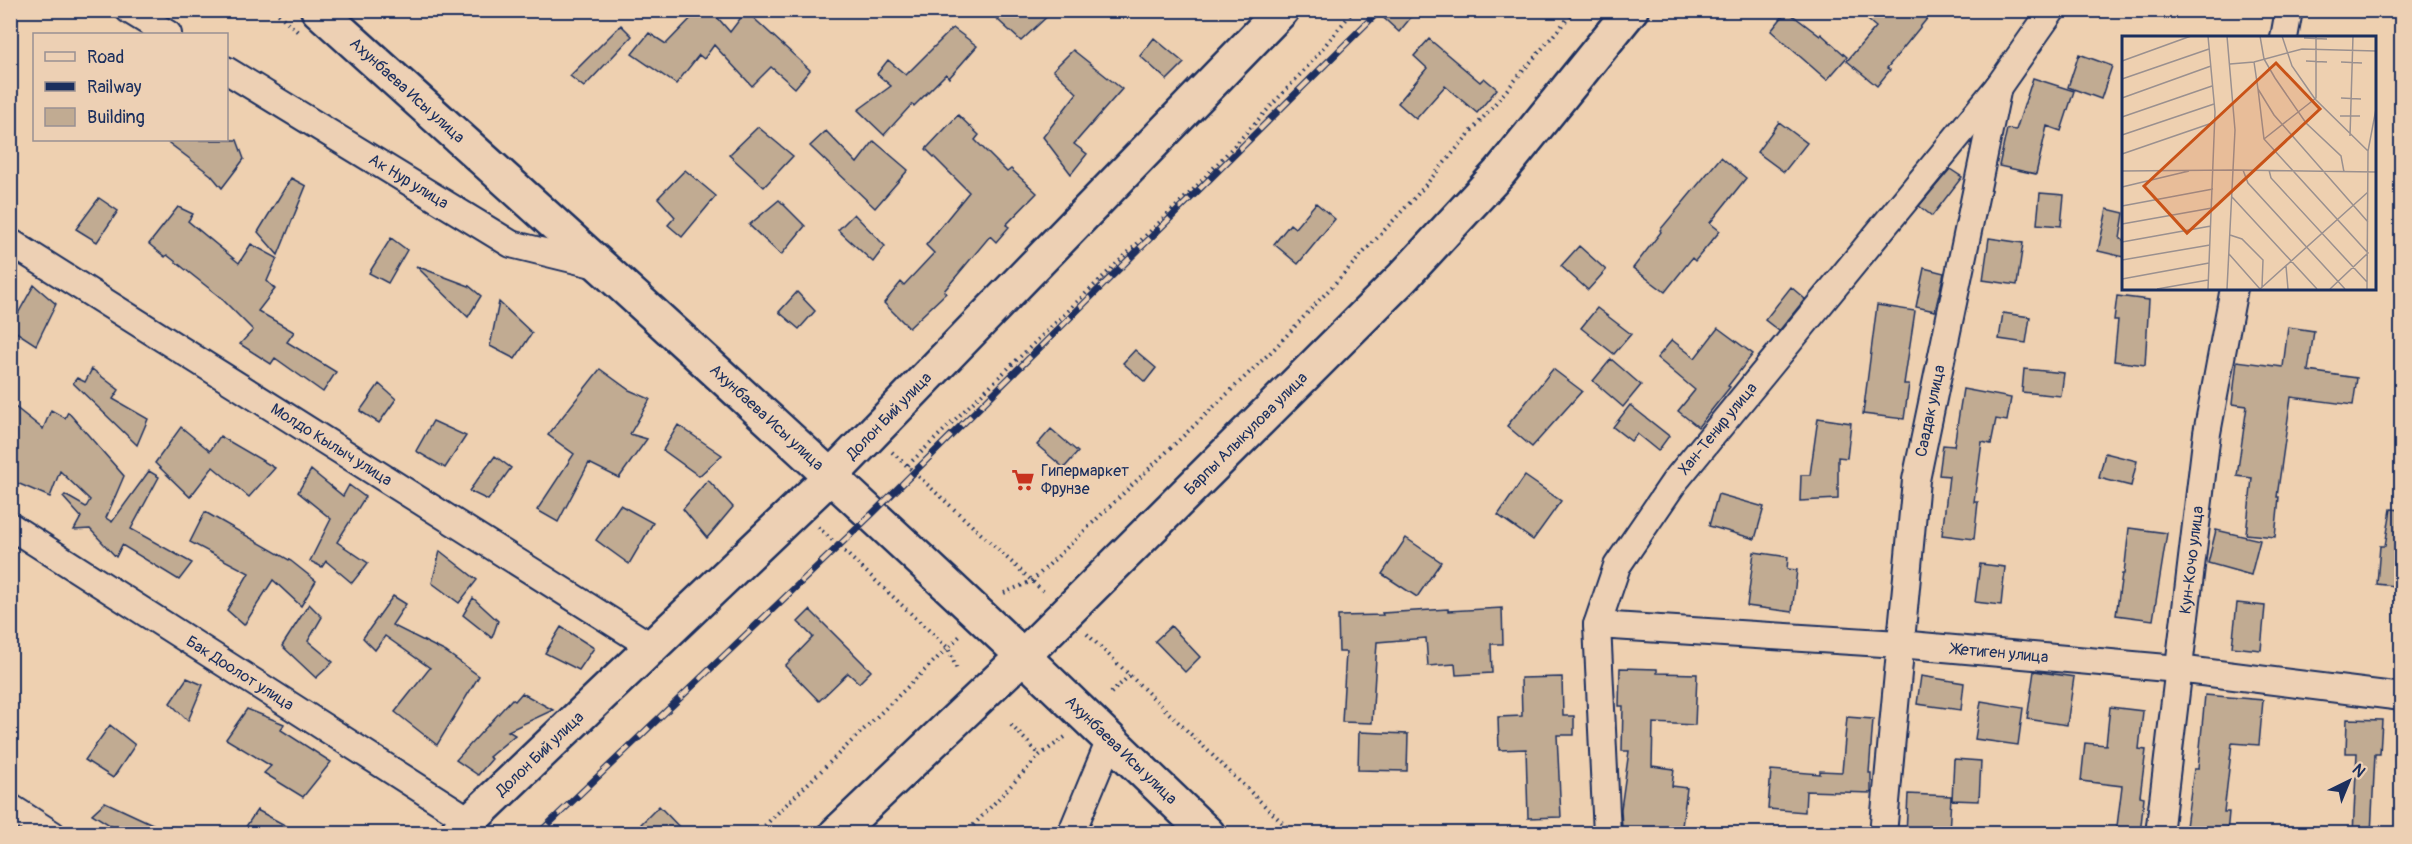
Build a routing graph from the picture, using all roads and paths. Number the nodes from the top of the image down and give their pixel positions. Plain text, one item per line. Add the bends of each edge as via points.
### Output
1 (129, 10) edge
2 (318, 10) edge
3 (1354, 10) edge
4 (1575, 10) edge
5 (1631, 10) edge
6 (2052, 10) edge
7 (2289, 10) edge
8 (1280, 11) edge
9 (166, 33) edge
10 (2284, 36) edge
11 (228, 71) edge
12 (1998, 87) junction
13 (10, 242) edge
14 (602, 266) junction
15 (2234, 290) edge
16 (872, 434) junction
17 (908, 465) junction
18 (831, 476) junction
19 (797, 508) junction
20 (10, 526) edge
21 (1032, 581) junction
22 (1044, 592) dead end
23 (1004, 593) dead end
24 (1597, 625) junction
25 (962, 634) dead end
26 (1087, 634) dead end
27 (1899, 644) junction
28 (652, 647) junction
29 (948, 648) junction
30 (1023, 656) junction
31 (2178, 669) junction
32 (957, 672) dead end
33 (1130, 675) junction
34 (1111, 693) dead end
35 (2402, 698) edge
36 (1011, 726) dead end
37 (1070, 734) dead end
38 (1110, 740) junction
39 (1040, 755) junction
40 (10, 807) edge
41 (462, 827) edge
42 (52, 834) edge
43 (756, 834) edge
44 (836, 834) edge
45 (965, 834) edge
46 (1071, 834) edge
47 (1208, 834) edge
48 (1294, 834) edge
49 (1607, 834) edge
50 (1883, 834) edge
51 (2159, 834) edge

1 - 9 street
2 - 14 street, Ахунбаева Исы улица
3 - 17 path via 1308,66 1194,189
4 - 21 path via 1417,195 1274,348
5 - 30 street, Барпы Алыкулова улица via 1500,172 1403,277
6 - 12 street, Саадак улица
7 - 10 street
8 - 16 street, Долон Бий улица
11 - 14 street, Ак Нур улица via 511,244
12 - 24 street, Хан-Тенир улица via 1675,481 1617,566
12 - 27 street, Саадак улица via 1916,480
13 - 28 street, Молдо Кылыч улица
14 - 18 street, Ахунбаева Исы улица
15 - 31 street, Кун-Кочо улица via 2207,432
16 - 17 path
16 - 18 street, Долон Бий улица
17 - 21 path
18 - 19 street, Долон Бий улица
18 - 30 street, Ахунбаева Исы улица
19 - 28 street, Долон Бий улица
19 - 29 path
20 - 41 street, Бак Доолот улица
21 - 22 path
21 - 23 path
24 - 27 street, Жетиген улица
24 - 49 street, Хан-Тенир улица
25 - 29 path
26 - 33 path
27 - 31 street, Жетиген улица
27 - 50 street, Саадак улица
28 - 41 street, Долон Бий улица
29 - 32 path
29 - 43 path
30 - 38 street, Ахунбаева Исы улица
30 - 44 street, Барпы Алыкулова улица
31 - 35 street, Жетиген улица
31 - 51 street, Кун-Кочо улица
33 - 34 path
33 - 48 path
36 - 39 path
37 - 39 path
38 - 46 street
38 - 47 street, Ахунбаева Исы улица
39 - 45 path
40 - 42 street

